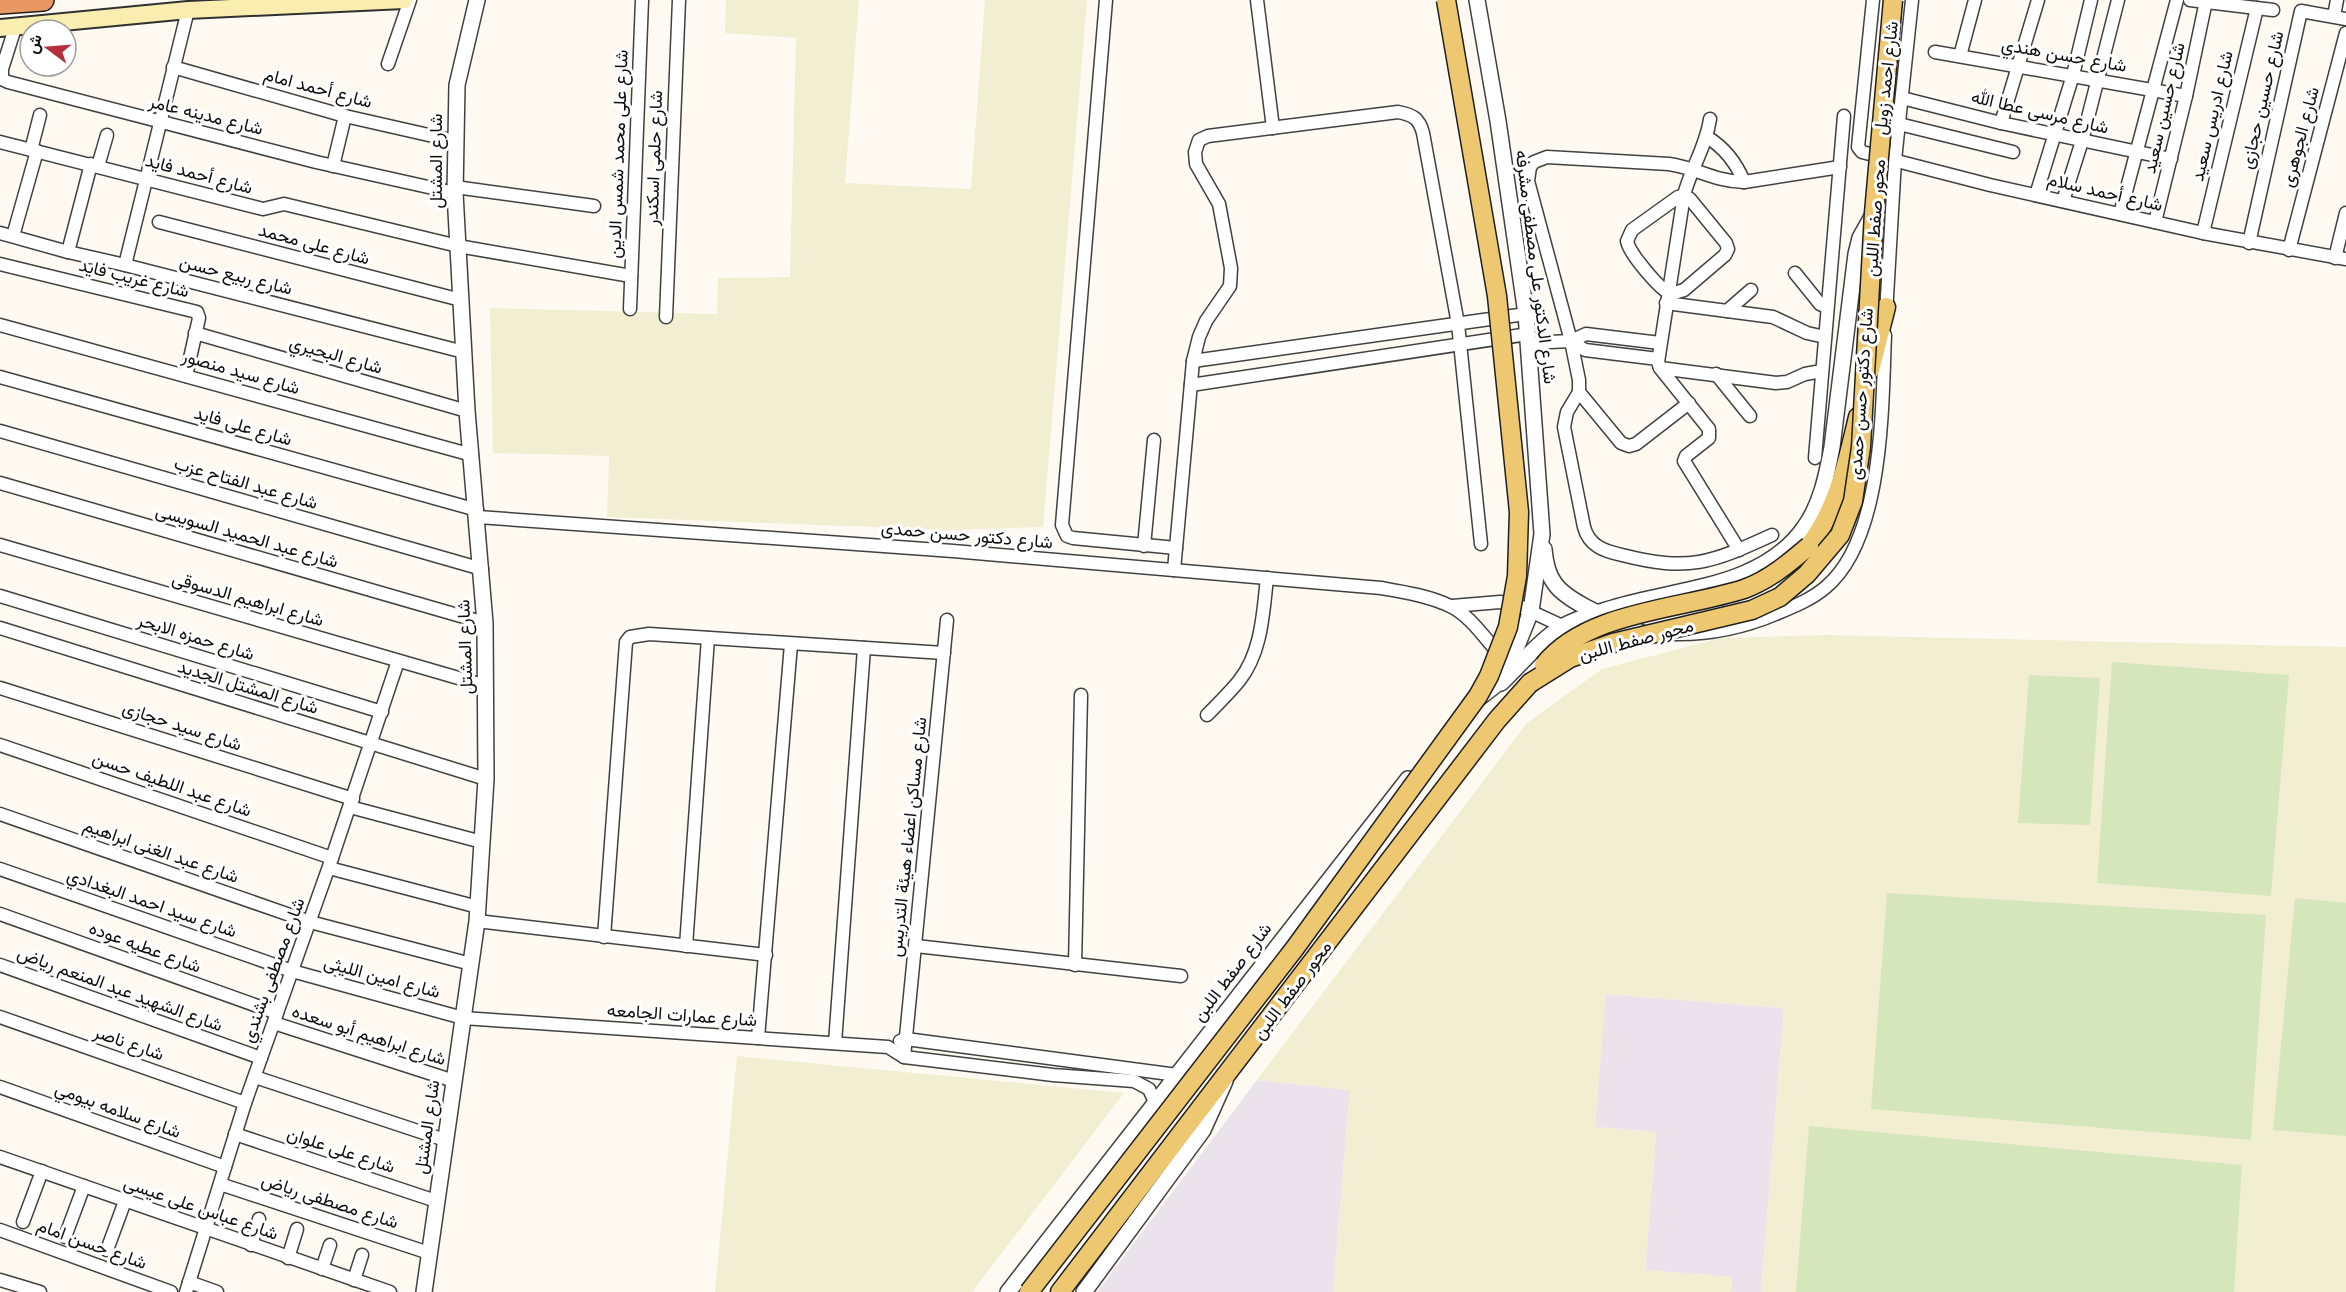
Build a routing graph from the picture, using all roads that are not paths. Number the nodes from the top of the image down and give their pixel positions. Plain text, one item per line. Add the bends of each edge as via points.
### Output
1 (43, 0) edge
2 (404, 0) edge
3 (410, 0) edge
4 (477, 0) edge
5 (642, 0) edge
6 (679, 0) edge
7 (1106, 0) edge
8 (1257, 0) edge
9 (1446, 0) edge
10 (1477, 0) edge
11 (1873, 0) edge
12 (1893, 0) edge
13 (1912, 0) edge
14 (1976, 0) edge
15 (2038, 0) edge
16 (2091, 0) edge
17 (2118, 0) edge
18 (2177, 0) edge
19 (2190, 0) edge
20 (2337, 0) edge
21 (2206, 1) edge
22 (2234, 2) edge
23 (0, 3) edge
24 (2257, 8) junction
25 (188, 10) junction
26 (2273, 10) dead end
27 (2340, 17) edge
28 (7, 28) edge
29 (2346, 33) edge
30 (1935, 52) dead end
31 (1960, 56) junction
32 (388, 64) dead end
33 (2018, 66) junction
34 (174, 67) junction
35 (2073, 75) junction
36 (2099, 80) junction
37 (2153, 90) junction
38 (2186, 96) junction
39 (1902, 98) junction
40 (40, 115) dead end
41 (345, 116) junction
42 (1844, 116) dead end
43 (1710, 119) dead end
44 (160, 122) junction
45 (2001, 123) junction
46 (1899, 124) junction
47 (1273, 128) junction
48 (107, 135) dead end
49 (2055, 135) junction
50 (1707, 137) junction
51 (455, 141) junction
52 (2082, 141) junction
53 (0, 142) edge
54 (34, 151) junction
55 (2136, 152) junction
56 (2013, 153) dead end
57 (2171, 159) junction
58 (1895, 160) junction
59 (95, 165) junction
60 (333, 166) junction
61 (1840, 166) junction
62 (1693, 170) junction
63 (146, 179) junction
64 (1744, 182) junction
65 (455, 190) junction
66 (1684, 195) junction
67 (2036, 195) junction
68 (2064, 201) junction
69 (594, 206) dead end
70 (1874, 213) junction
71 (2346, 213) edge
72 (2120, 214) junction
73 (159, 222) dead end
74 (2155, 222) junction
75 (0, 233) edge
76 (2203, 233) junction
77 (13, 236) junction
78 (2249, 243) junction
79 (458, 246) junction
80 (2289, 250) junction
81 (68, 252) junction
82 (2341, 259) edge
83 (0, 264) edge
84 (125, 265) junction
85 (1795, 273) dead end
86 (631, 276) junction
87 (1751, 290) dead end
88 (1667, 298) junction
89 (461, 300) junction
90 (1886, 307) junction
91 (1826, 308) junction
92 (630, 309) dead end
93 (1727, 311) junction
94 (1526, 314) junction
95 (666, 317) dead end
96 (1458, 324) junction
97 (0, 325) edge
98 (195, 333) junction
99 (1825, 337) junction
100 (1528, 338) junction
101 (1571, 341) junction
102 (1660, 343) junction
103 (1460, 344) junction
104 (464, 352) junction
105 (1193, 361) junction
106 (1659, 364) junction
107 (1822, 370) junction
108 (1716, 374) junction
109 (186, 376) junction
110 (0, 377) edge
111 (1191, 385) junction
112 (1579, 392) junction
113 (1689, 403) junction
114 (467, 411) junction
115 (1750, 416) dead end
116 (0, 431) edge
117 (1154, 440) dead end
118 (472, 455) junction
119 (1815, 458) dead end
120 (0, 483) edge
121 (477, 514) junction
122 (1542, 534) junction
123 (1772, 535) dead end
124 (1481, 544) dead end
125 (0, 545) edge
126 (1144, 546) junction
127 (1176, 548) junction
128 (1739, 550) junction
129 (482, 569) junction
130 (1174, 570) junction
131 (1267, 578) junction
132 (0, 596) edge
133 (1452, 606) junction
134 (1531, 611) junction
135 (1599, 612) junction
136 (947, 620) dead end
137 (485, 623) junction
138 (1562, 627) junction
139 (0, 628) edge
140 (1644, 634) junction
141 (708, 638) junction
142 (791, 644) junction
143 (864, 648) junction
144 (944, 653) junction
145 (399, 662) junction
146 (1507, 664) junction
147 (1530, 683) junction
148 (1497, 684) junction
149 (486, 686) junction
150 (0, 688) edge
151 (1081, 695) dead end
152 (382, 712) junction
153 (1207, 715) dead end
154 (0, 745) edge
155 (371, 745) junction
156 (486, 779) junction
157 (351, 803) junction
158 (0, 814) edge
159 (482, 842) junction
160 (331, 863) junction
161 (0, 869) edge
162 (0, 914) edge
163 (477, 914) junction
164 (310, 922) junction
165 (604, 937) junction
166 (686, 946) junction
167 (916, 946) junction
168 (765, 955) junction
169 (471, 964) junction
170 (0, 965) edge
171 (1075, 965) junction
172 (292, 971) junction
173 (1181, 976) dead end
174 (0, 1017) edge
175 (276, 1018) junction
176 (468, 1018) junction
177 (758, 1038) junction
178 (906, 1039) junction
179 (835, 1043) junction
180 (888, 1047) junction
181 (904, 1057) junction
182 (261, 1058) junction
183 (1228, 1074) junction
184 (1177, 1075) junction
185 (255, 1077) junction
186 (454, 1081) junction
187 (0, 1087) edge
188 (1155, 1102) junction
189 (245, 1103) junction
190 (235, 1134) junction
191 (445, 1140) junction
192 (1, 1160) edge
193 (225, 1167) junction
194 (42, 1171) junction
195 (220, 1184) junction
196 (84, 1186) junction
197 (125, 1201) junction
198 (436, 1201) junction
199 (259, 1219) dead end
200 (23, 1222) dead end
201 (297, 1229) dead end
202 (0, 1230) edge
203 (206, 1230) junction
204 (65, 1237) dead end
205 (251, 1245) junction
206 (330, 1245) dead end
207 (107, 1250) dead end
208 (429, 1253) junction
209 (362, 1255) dead end
210 (288, 1258) junction
211 (322, 1269) junction
212 (0, 1280) edge
213 (354, 1280) junction
214 (187, 1287) edge
215 (40, 1292) edge
216 (171, 1292) edge
217 (218, 1292) edge
218 (390, 1292) edge
219 (424, 1292) edge
220 (1008, 1292) edge
221 (1029, 1292) edge
222 (1060, 1292) edge
223 (1084, 1292) edge

1 - 23 highway
2 - 25 main road
3 - 32 street
4 - 51 street, شارع المشتل via 457,85
5 - 86 street, شارع على محمد شمس الدين
6 - 95 street, شارع حلمى اسكندر
7 - 126 street via 1062,525 1067,536 1073,538
8 - 47 street
9 - 221 main road, محور صفط اللبن, bridge via 1497,296 1515,466 1519,548 1506,636 1478,696 1302,938
10 - 94 street, شارع الدكتور على مصطفى مشرفه
11 - 58 street, شارع أحمد سلام via 1859,149
12 - 70 main road, محور صفط اللبن, bridge
13 - 39 street, شارع احمد زويل
14 - 31 street
15 - 33 street
16 - 35 street
17 - 36 street
18 - 37 street
19 - 21 street
20 - 27 street
21 - 22 street
21 - 38 street, شارع حسين سعيد
22 - 24 street
24 - 26 street
24 - 76 street, شارع ادريس سعيد
25 - 28 main road
25 - 34 street
27 - 78 street, شارع حسين حجازى via 2301,11
28 - 44 street, شارع مدينه عامر via 3,79
29 - 80 street, شارع الجوهرى
30 - 31 street, شارع حسن هندي
31 - 33 street, شارع حسن هندي
33 - 35 street, شارع حسن هندي
33 - 45 street
34 - 41 street, شارع أحمد امام
34 - 44 street
35 - 36 street, شارع حسن هندي
35 - 49 street
36 - 37 street, شارع حسن هندي
36 - 52 street
37 - 38 street, شارع حسن هندي
37 - 55 street
38 - 57 street, شارع حسين سعيد
39 - 45 street, شارع مرسى عطا الله
39 - 46 street, شارع احمد زويل
40 - 54 street
41 - 51 street, شارع أحمد امام
41 - 60 street
42 - 61 street
43 - 50 street
44 - 60 street, شارع مدينه عامر
44 - 63 street
45 - 49 street, شارع مرسى عطا الله
46 - 56 street
46 - 58 street, شارع احمد زويل
47 - 96 street via 1398,112 1420,121
47 - 105 street via 1199,140 1196,164 1219,204 1231,268 1230,286 1206,321
48 - 59 street
49 - 52 street, شارع مرسى عطا الله
49 - 67 street
50 - 62 street
50 - 64 street via 1726,151
51 - 65 street, شارع المشتل
52 - 55 street, شارع مرسى عطا الله
52 - 68 street
53 - 54 street, شارع أحمد فايد
54 - 59 street, شارع أحمد فايد
54 - 77 street
55 - 57 street, شارع مرسى عطا الله
55 - 72 street
57 - 74 street, شارع حسين سعيد
58 - 67 street, شارع أحمد سلام
58 - 90 street, شارع دكتور حسن حمدى
59 - 63 street, شارع أحمد فايد
59 - 81 street
60 - 65 street, شارع مدينه عامر
61 - 64 street
61 - 91 street
62 - 64 street via 1717,180
62 - 66 street
62 - 101 street via 1669,164 1547,157 1530,167 1528,181
63 - 79 street, شارع أحمد فايد via 263,209 284,204
63 - 84 street
65 - 69 street, شارع مدينه عامر
65 - 79 street, شارع المشتل
66 - 88 street
66 - 88 street via 1632,230 1627,241
66 - 88 street via 1728,249 1684,290
67 - 68 street, شارع أحمد سلام
68 - 72 street, شارع أحمد سلام
70 - 135 street via 1856,254 1826,478 1805,528 1790,545 1749,571
70 - 147 main road, محور صفط اللبن, bridge via 1857,482 1846,520 1831,548 1780,597 1752,610 1605,645 1570,658
71 - 82 street
72 - 74 street, شارع أحمد سلام
73 - 89 street, شارع على محمد
74 - 76 street, شارع أحمد سلام
75 - 77 street, شارع ربيع حسن
76 - 78 street, شارع أحمد سلام
77 - 81 street, شارع ربيع حسن
78 - 80 street, شارع أحمد سلام
79 - 86 street, شارع أحمد فايد
79 - 89 street, شارع المشتل
80 - 82 street, شارع أحمد سلام
81 - 84 street, شارع ربيع حسن
83 - 98 street, شارع غريب فايد via 196,312 199,316
84 - 104 street, شارع ربيع حسن
85 - 91 street
86 - 92 street, شارع على محمد شمس الدين
87 - 93 street
88 - 93 street
88 - 102 street
89 - 104 street, شارع المشتل
90 - 140 street, شارع دكتور حسن حمدى via 1876,467 1864,525 1833,580 1808,600 1728,630 1698,635
90 - 147 main road, bridge via 1839,490 1822,529 1809,546 1788,564 1746,588 1635,614 1580,636 1547,661
91 - 99 street
93 - 99 street via 1773,317
94 - 96 street
94 - 100 street, شارع الدكتور على مصطفى مشرفه
96 - 103 street
96 - 105 street
97 - 109 street, شارع سيد منصور
98 - 109 street, شارع غريب فايد
98 - 114 street, شارع البحيري
99 - 107 street
100 - 101 street
100 - 103 street
100 - 122 street, شارع الدكتور على مصطفى مشرفه
101 - 102 street via 1586,334
101 - 106 street via 1585,350
101 - 112 street
102 - 106 street
103 - 111 street
103 - 124 street
104 - 114 street, شارع المشتل
105 - 111 street
106 - 108 street
106 - 113 street
107 - 108 street via 1781,383
107 - 119 street
108 - 115 street
109 - 118 street, شارع سيد منصور
110 - 121 street, شارع على فايد
111 - 127 street
112 - 113 street via 1622,443 1629,446
112 - 128 street via 1567,412 1564,427 1584,527 1591,542 1607,552 1667,564 1704,562
113 - 128 street via 1710,433 1686,456 1685,462
114 - 118 street, شارع المشتل
116 - 129 street, شارع عبد الفتاح عزب
117 - 126 street
118 - 121 street, شارع المشتل
120 - 137 street, شارع عبد الحميد السويسى
121 - 129 street, شارع المشتل
121 - 130 street, شارع دكتور حسن حمدى
122 - 134 street, شارع الدكتور على مصطفى مشرفه
122 - 135 street via 1549,574 1555,584 1568,598
123 - 128 street
125 - 145 street, شارع ابراهيم الدسوقى
126 - 127 street
127 - 130 street
129 - 137 street, شارع المشتل
130 - 131 street, شارع دكتور حسن حمدى
131 - 133 street, شارع دكتور حسن حمدى via 1381,588
131 - 153 street via 1260,634 1252,657 1240,679
132 - 152 street, شارع حمزه الابحر
133 - 134 street, شارع دكتور حسن حمدى via 1500,602
133 - 146 street, شارع دكتور حسن حمدى
134 - 138 street, شارع دكتور حسن حمدى
134 - 146 street, شارع صفط اللبن
135 - 138 street
135 - 140 street
136 - 144 street, شارع مساكن اعضاء هيئة التدريس
137 - 149 street, شارع المشتل
138 - 140 street, شارع دكتور حسن حمدى via 1594,634
138 - 148 street, شارع صفط اللبن
139 - 155 street, شارع المشتل الجديد
141 - 142 street
141 - 165 street via 638,634 626,642
141 - 166 street
142 - 143 street
142 - 168 street
143 - 144 street
143 - 179 street
144 - 167 street, شارع مساكن اعضاء هيئة التدريس
145 - 149 street, شارع ابراهيم الدسوقى
145 - 152 street, شارع مصطفى بشندي
146 - 148 street, شارع صفط اللبن
147 - 183 main road, محور صفط اللبن via 1497,720
148 - 184 street, شارع صفط اللبن via 1451,724
149 - 156 street, شارع المشتل
150 - 157 street, شارع سيد حجازى
151 - 171 street
152 - 155 street, شارع مصطفى بشندي
154 - 160 street, شارع عبد اللطيف حسن
155 - 156 street, شارع المشتل الجديد
155 - 157 street, شارع مصطفى بشندي
156 - 159 street, شارع المشتل
157 - 159 street, شارع سيد حجازى
157 - 160 street, شارع مصطفى بشندي
158 - 164 street, شارع عبد الغنى ابراهيم
159 - 163 street, شارع المشتل
160 - 163 street, شارع عبد اللطيف حسن
160 - 164 street, شارع مصطفى بشندي
161 - 172 street, شارع سيد احمد البغدادي
162 - 175 street, شارع عطيه عوده
163 - 165 street, شارع عبد اللطيف حسن
163 - 169 street, شارع المشتل
164 - 169 street, شارع عبد الغنى ابراهيم
164 - 172 street, شارع مصطفى بشندي
165 - 166 street, شارع عبد اللطيف حسن
166 - 168 street, شارع عبد اللطيف حسن
167 - 171 street
167 - 178 street, شارع مساكن اعضاء هيئة التدريس
168 - 177 street
169 - 176 street, شارع المشتل
170 - 182 street, شارع الشهيد عبد المنعم رياض
171 - 173 street
172 - 175 street, شارع مصطفى بشندي
172 - 176 street, شارع امين الليثى
174 - 189 street, شارع ناصر
175 - 182 street, شارع مصطفى بشندي
175 - 186 street, شارع ابراهيم أبو سعده
176 - 177 street, شارع عمارات الجامعه
176 - 186 street, شارع المشتل
177 - 179 street, شارع عمارات الجامعه
178 - 180 street, شارع عمارات الجامعه
178 - 181 street, شارع مساكن اعضاء هيئة التدريس
178 - 184 street
179 - 180 street, شارع عمارات الجامعه
180 - 181 street, شارع عمارات الجامعه
181 - 188 street, شارع عمارات الجامعه via 1134,1081 1149,1089
182 - 185 street, شارع مصطفى بشندي
183 - 222 main road, محور صفط اللبن
183 - 223 street via 1203,1130
184 - 188 street, شارع صفط اللبن
185 - 189 street, شارع مصطفى بشندي
185 - 191 street
186 - 191 street, شارع المشتل
187 - 193 street, شارع سلامه بيومي
188 - 220 street, شارع صفط اللبن
189 - 190 street, شارع مصطفى بشندي
190 - 193 street, شارع مصطفى بشندي
190 - 198 street, شارع على علوان
191 - 198 street, شارع المشتل
192 - 194 street, شارع عباس على عيسى
193 - 195 street, شارع مصطفى بشندي
194 - 196 street, شارع عباس على عيسى
194 - 200 street
195 - 203 street, شارع مصطفى بشندي
195 - 208 street, شارع مصطفى رياض
196 - 197 street, شارع عباس على عيسى
196 - 204 street
197 - 203 street, شارع عباس على عيسى
197 - 207 street
198 - 208 street, شارع المشتل
199 - 205 street
201 - 210 street
202 - 216 street, شارع حسن امام
203 - 205 street, شارع عباس على عيسى
203 - 214 street, شارع مصطفى بشندي
205 - 210 street, شارع عباس على عيسى
206 - 211 street
208 - 219 street, شارع المشتل
209 - 213 street
210 - 211 street, شارع عباس على عيسى
211 - 213 street, شارع عباس على عيسى
212 - 215 street
213 - 218 street, شارع عباس على عيسى
214 - 217 street

